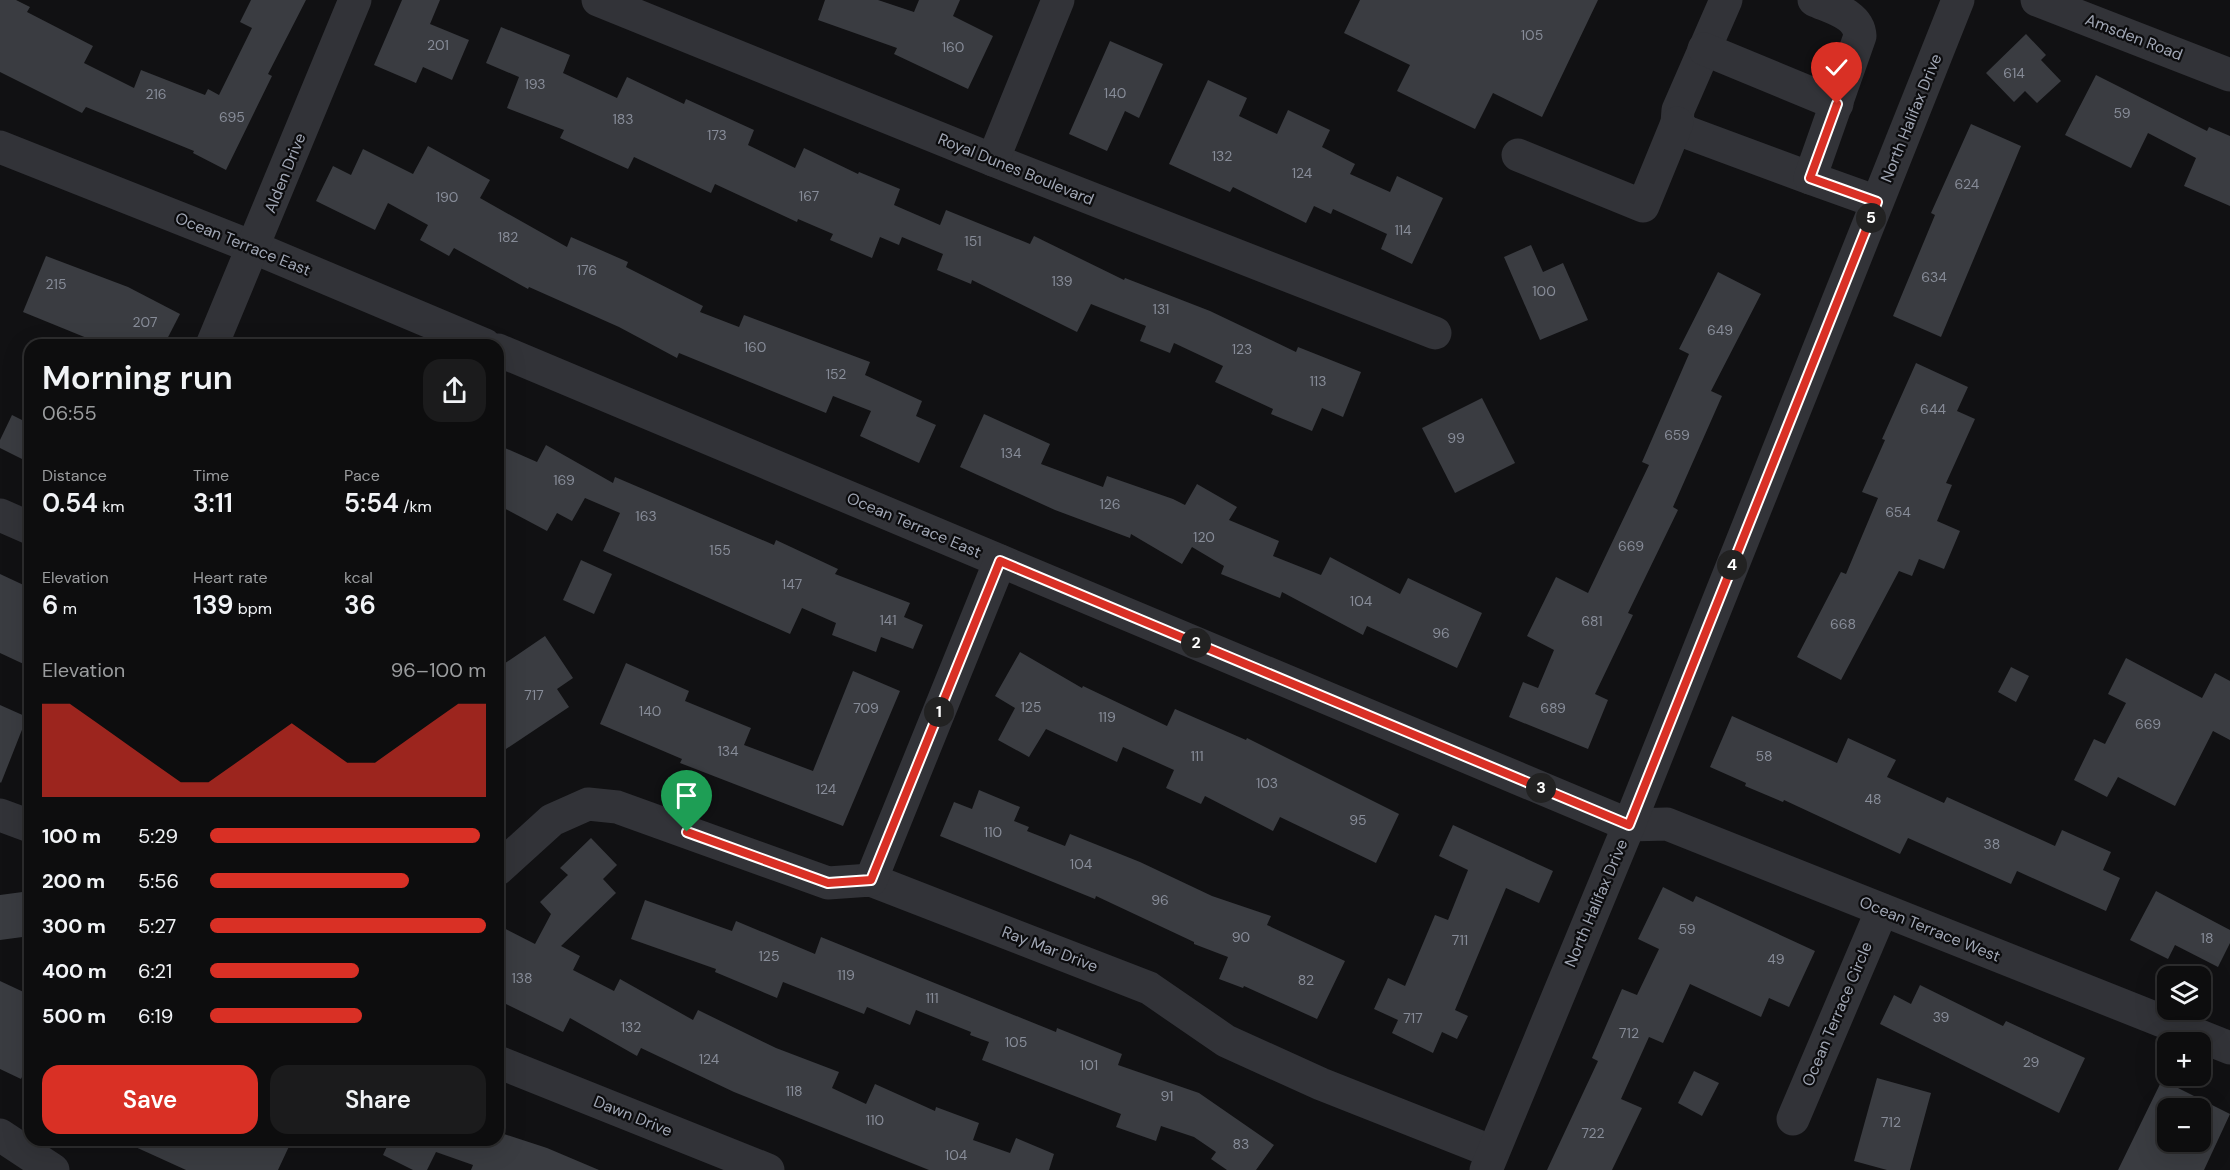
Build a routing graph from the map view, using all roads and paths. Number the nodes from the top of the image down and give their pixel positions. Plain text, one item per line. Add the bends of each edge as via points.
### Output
1 (355, 0) edge
2 (598, 0) edge
3 (1058, 0) edge
4 (1726, 0) edge
5 (1814, 0) edge
6 (1958, 0) edge
7 (2037, 0) edge
8 (1704, 49) junction
9 (2230, 75) edge
10 (1837, 104) junction
11 (1677, 123) junction
12 (0, 147) edge
13 (1518, 155) dead end
14 (993, 160) junction
15 (1810, 178) junction
16 (1877, 202) junction
17 (255, 248) junction
18 (1435, 333) dead end
19 (215, 339) edge
20 (471, 339) edge
21 (504, 353) edge
22 (0, 515) edge
23 (24, 525) edge
24 (1000, 561) junction
25 (0, 815) edge
26 (24, 824) edge
27 (1629, 825) junction
28 (504, 864) edge
29 (871, 880) junction
30 (1882, 910) junction
31 (2230, 1048) edge
32 (504, 1064) edge
33 (1793, 1119) dead end
34 (0, 1135) edge
35 (1489, 1161) edge
36 (53, 1170) edge
37 (768, 1170) edge

1 - 17 street, Alden Drive
2 - 14 street, Royal Dunes Boulevard
3 - 14 street
4 - 8 street
5 - 10 street via 1851,17 1860,29
6 - 16 street, North Halifax Drive
7 - 9 street, Amsden Road
8 - 10 street
8 - 11 street via 1678,110
10 - 15 street
11 - 13 street via 1643,206
11 - 15 street via 1686,132
12 - 17 street, Ocean Terrace East
14 - 18 street, Royal Dunes Boulevard
15 - 16 street
16 - 27 street, North Halifax Drive
17 - 19 street, Alden Drive
17 - 20 street, Ocean Terrace East
21 - 24 street, Ocean Terrace East
22 - 23 street
24 - 27 street, Ocean Terrace East
24 - 29 street
25 - 26 street
27 - 30 street, Ocean Terrace West via 1667,824
27 - 35 street, North Halifax Drive
28 - 29 street, Ray Mar Drive via 552,820 588,804 617,807 828,883
29 - 35 street, Ray Mar Drive via 1149,988 1226,1041
30 - 31 street, Ocean Terrace West
30 - 33 street, Ocean Terrace Circle
32 - 37 street, Dawn Drive
34 - 36 street

